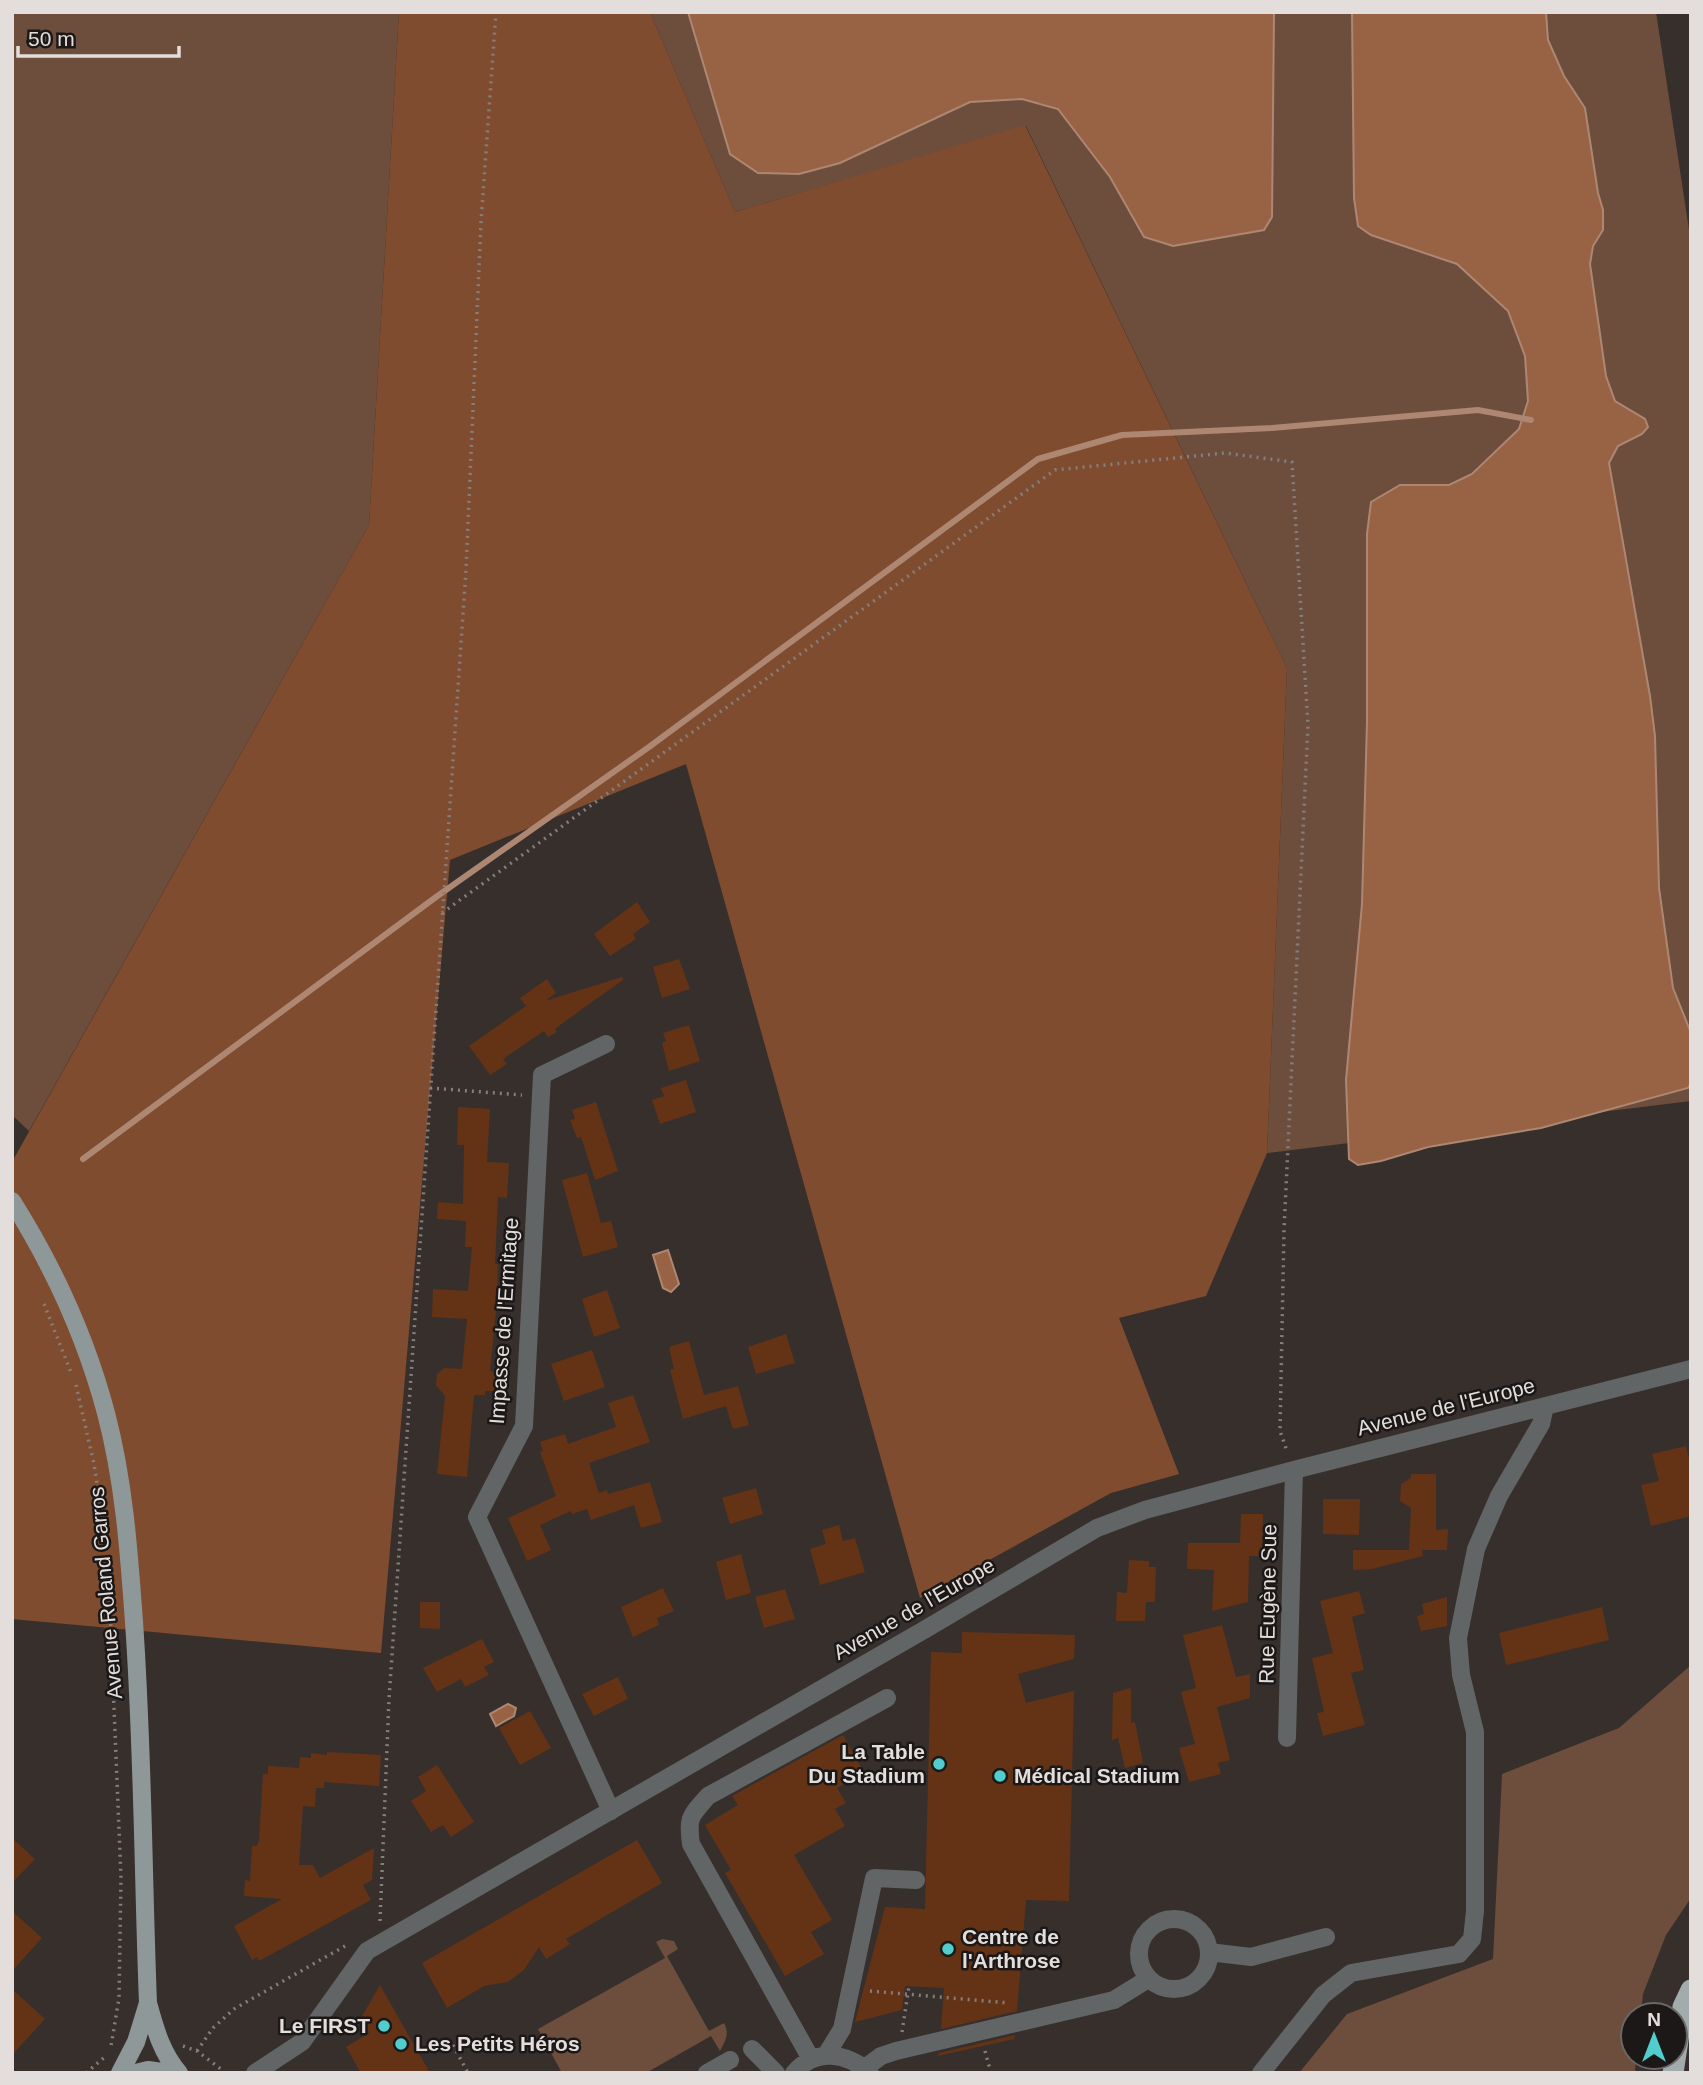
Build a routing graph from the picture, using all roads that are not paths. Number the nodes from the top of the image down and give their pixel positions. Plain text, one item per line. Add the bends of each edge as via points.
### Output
1 (606, 1044) dead end
2 (12, 1201) edge
3 (1691, 1369) edge
4 (1545, 1406) junction
5 (1294, 1470) junction
6 (887, 1698) dead end
7 (1287, 1738) dead end
8 (611, 1811) junction
9 (916, 1880) dead end
10 (1326, 1937) dead end
11 (1209, 1952) junction
12 (1148, 1979) junction
13 (1691, 1990) edge
14 (148, 2003) junction
15 (752, 2049) dead end
16 (819, 2057) junction
17 (730, 2060) dead end
18 (868, 2070) edge
19 (120, 2073) edge
20 (136, 2073) edge
21 (169, 2073) edge
22 (179, 2073) edge
23 (255, 2073) edge
24 (706, 2073) edge
25 (776, 2073) edge
26 (794, 2073) edge
27 (1261, 2073) edge
28 (1674, 2073) edge

1 - 8 street, Impasse de l'Ermitage via 542,1075 524,1426 477,1517
2 - 14 main road, Avenue Roland Garros via 62,1291 106,1412 118,1466 138,1684
3 - 4 street, Avenue de l'Europe
4 - 5 street, Avenue de l'Europe
4 - 27 street via 1541,1424 1499,1496 1476,1549 1458,1638 1461,1675 1475,1732 1472,1939 1459,1954 1351,1973 1323,1995
5 - 7 street, Rue Eugène Sue
5 - 8 street, Avenue de l'Europe via 1145,1510 1097,1528
6 - 16 street via 708,1796 690,1815 691,1844
8 - 23 street, Avenue de l'Europe via 367,1951 302,2042
9 - 16 street via 874,1878 842,2029
10 - 11 street via 1251,1957
11 - 12 street via 1204,1973 1188,1987 1166,1989
11 - 12 street via 1194,1925 1161,1921 1143,1936 1139,1946 1138,1958
12 - 18 street via 1115,2000 896,2051 881,2056
13 - 28 highway via 1683,2007
14 - 19 main road, Avenue Roland Garros
14 - 22 main road, Avenue Roland Garros via 159,2042
15 - 25 street
16 - 18 street via 844,2056
16 - 26 street
17 - 24 street
20 - 21 main road

